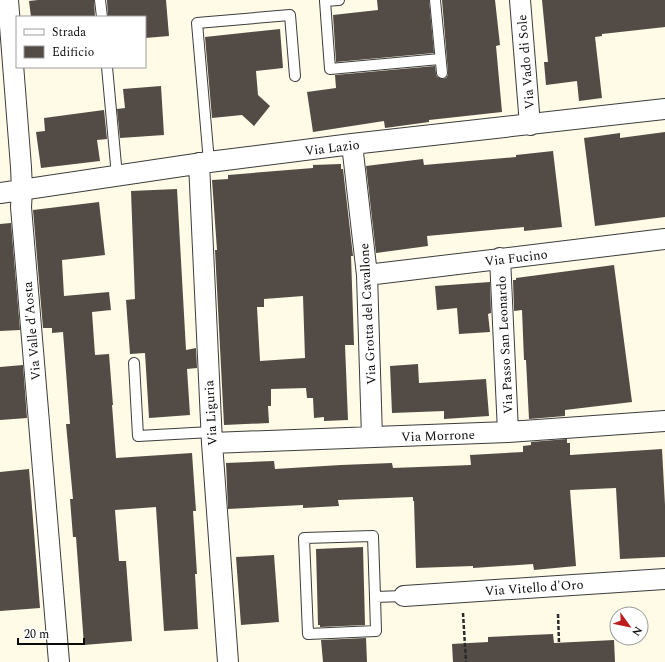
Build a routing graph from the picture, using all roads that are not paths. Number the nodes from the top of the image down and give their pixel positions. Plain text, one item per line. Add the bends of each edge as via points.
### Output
1 (8, 0) edge
2 (100, 0) edge
3 (339, 0) edge
4 (434, 0) edge
5 (520, 0) edge
6 (102, 16) edge
7 (440, 59) junction
8 (107, 68) edge
9 (442, 73) dead end
10 (295, 76) dead end
11 (665, 109) edge
12 (530, 125) junction
13 (352, 144) junction
14 (204, 163) junction
15 (117, 176) junction
16 (22, 190) junction
17 (0, 193) edge
18 (665, 239) edge
19 (500, 258) junction
20 (367, 275) junction
21 (134, 363) dead end
22 (665, 421) edge
23 (508, 432) junction
24 (211, 437) junction
25 (372, 437) junction
26 (665, 579) edge
27 (404, 596) joint
28 (375, 597) junction
29 (59, 662) edge
30 (228, 662) edge

1 - 16 street, Via Valle d'Aosta
2 - 6 lane
3 - 7 lane via 325,1 330,69
4 - 7 lane
5 - 12 street, Via Vado di Sole
7 - 9 lane
8 - 15 lane
10 - 14 lane via 290,15 197,23
11 - 12 street, Via Lazio
12 - 13 street, Via Lazio
13 - 14 street, Via Lazio
13 - 20 street, Via Grotta del Cavallone
14 - 15 street, Via Lazio
14 - 24 street, Via Liguria
15 - 16 street, Via Lazio
16 - 17 street, Via Lazio
16 - 29 street, Via Valle d'Aosta via 21,207
18 - 19 street, Via Fucino
19 - 20 street, Via Fucino
19 - 23 street, Via Passo San Leonardo
20 - 25 street, Via Grotta del Cavallone
21 - 24 lane via 138,436
22 - 23 street, Via Morrone
23 - 25 street, Via Morrone
24 - 25 street, Via Morrone
24 - 30 street, Via Liguria
26 - 27 street, Via Vitello d'Oro
27 - 28 lane
28 - 28 lane via 373,536 304,538 308,634 376,631

